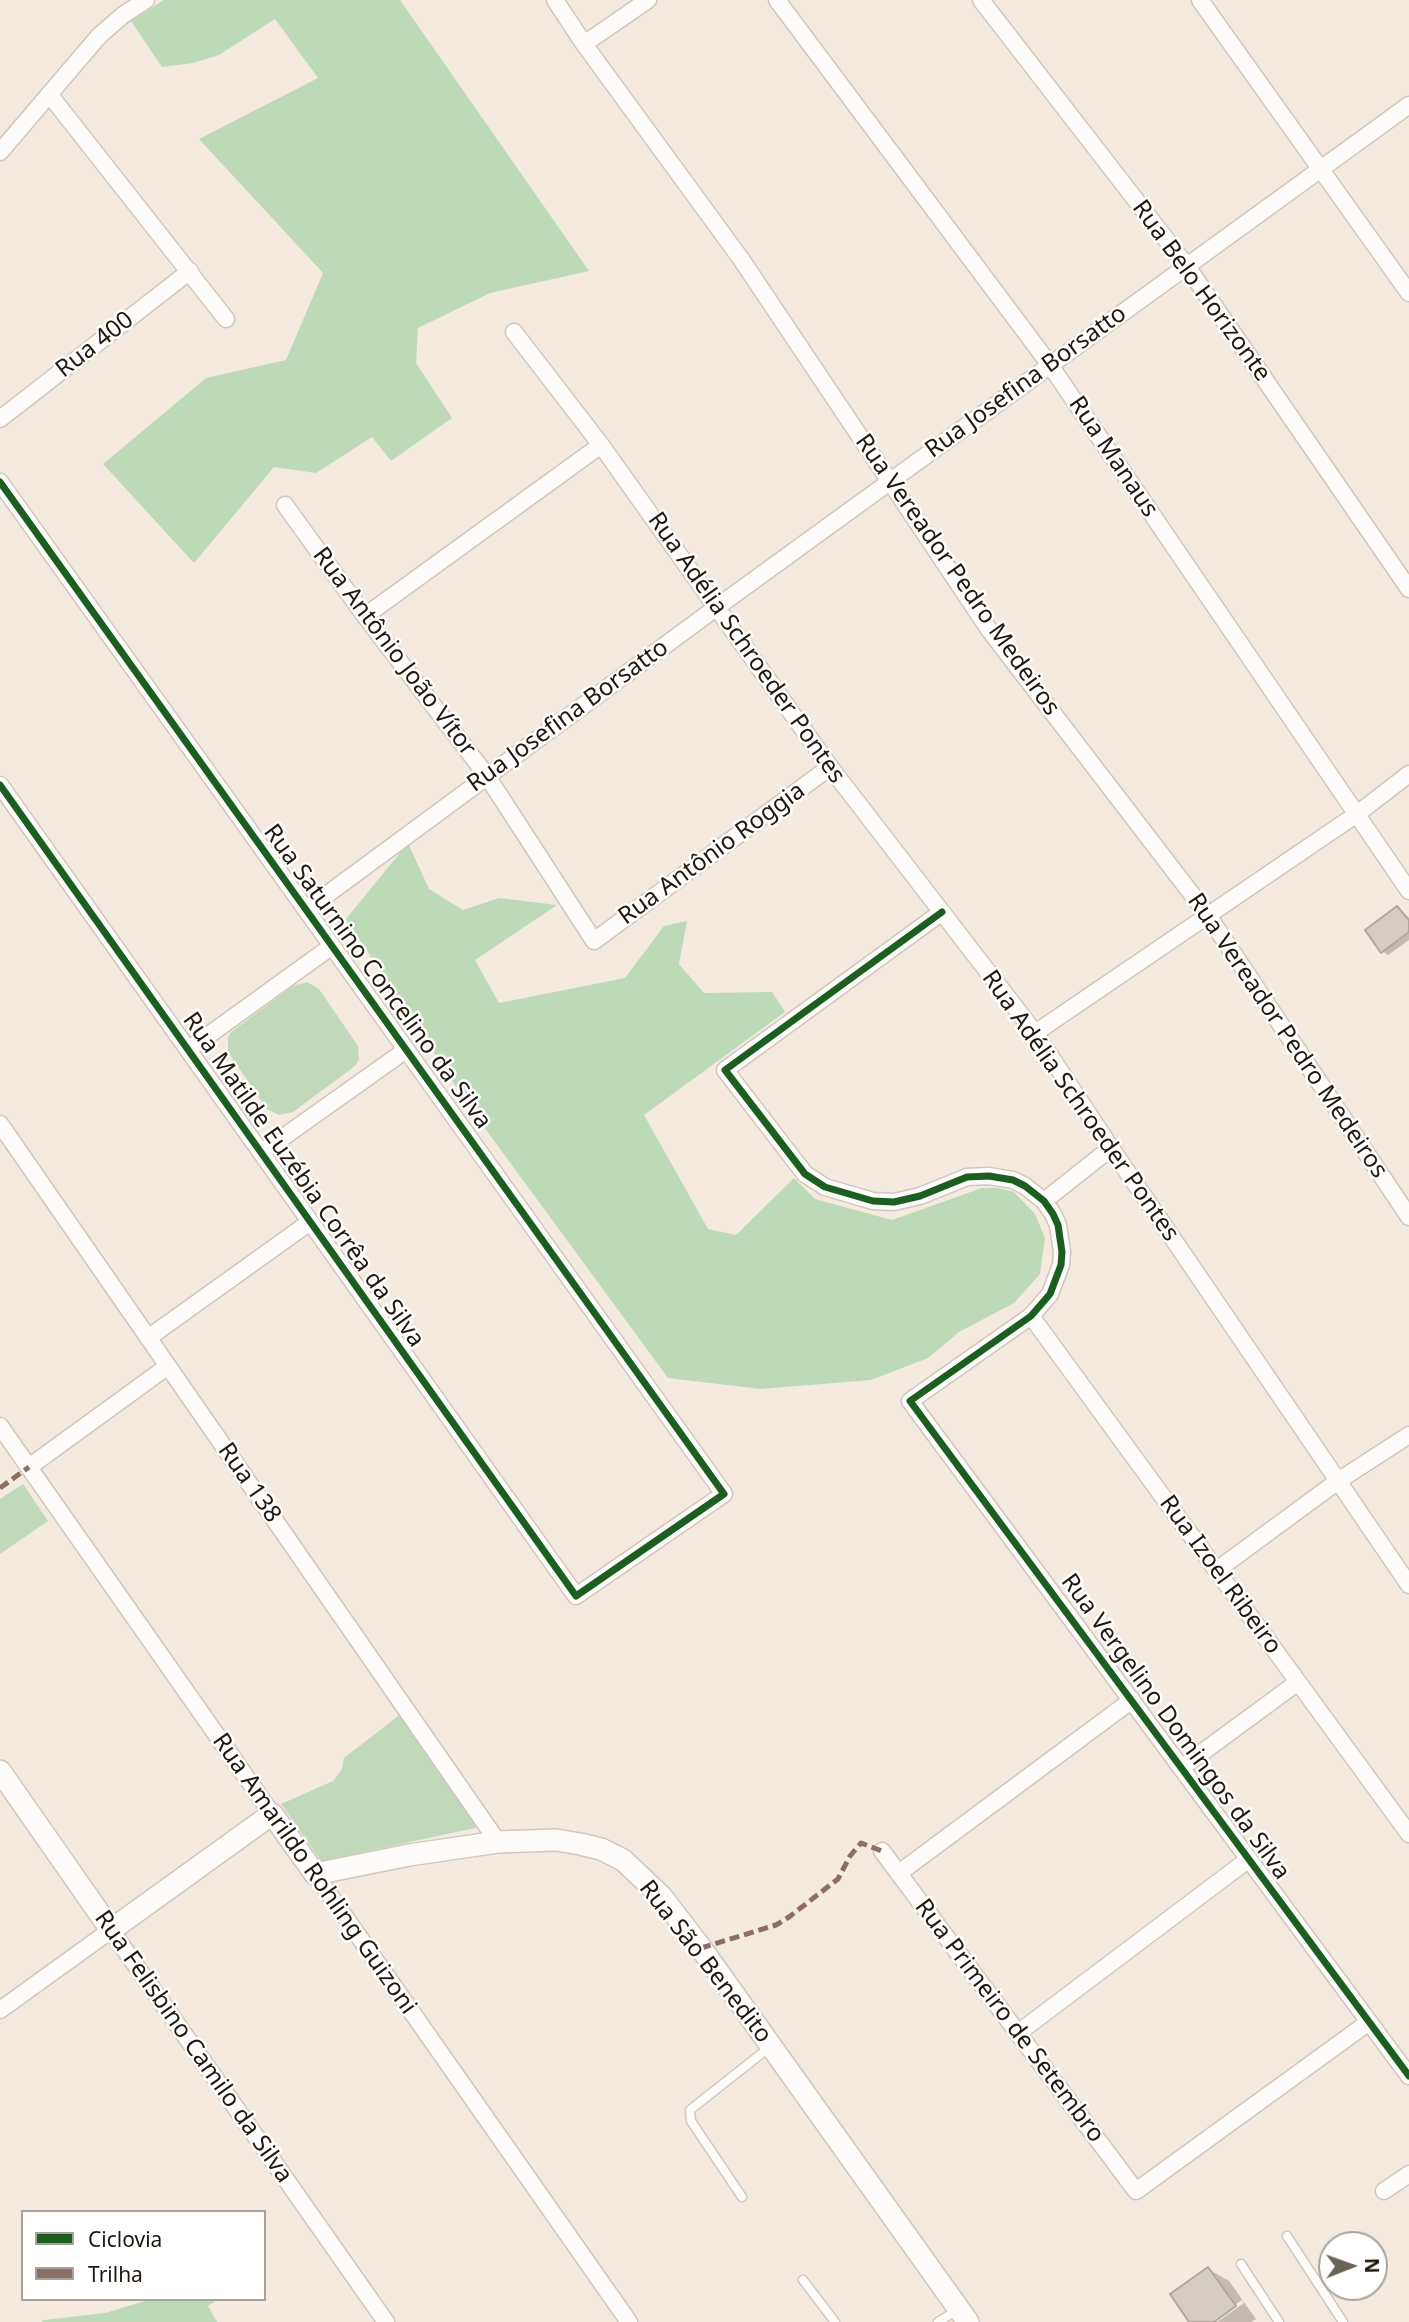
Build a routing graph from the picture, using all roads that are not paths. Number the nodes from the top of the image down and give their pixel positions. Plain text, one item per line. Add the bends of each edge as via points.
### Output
1 (146, 0) edge
2 (555, 0) edge
3 (648, 0) edge
4 (777, 0) edge
5 (981, 0) edge
6 (1200, 0) edge
7 (584, 44) junction
8 (49, 94) junction
9 (1409, 105) edge
10 (0, 152) edge
11 (1321, 169) junction
12 (1186, 265) junction
13 (190, 271) junction
14 (1409, 293) edge
15 (226, 318) dead end
16 (514, 332) dead end
17 (1050, 365) junction
18 (0, 419) edge
19 (601, 445) junction
20 (891, 482) junction
21 (3, 492) edge
22 (285, 505) dead end
23 (1409, 589) edge
24 (717, 607) junction
25 (365, 616) junction
26 (830, 767) junction
27 (1409, 774) edge
28 (487, 776) junction
29 (0, 785) edge
30 (1357, 814) junction
31 (1409, 891) edge
32 (306, 910) junction
33 (942, 912) junction
34 (1207, 914) junction
35 (594, 941) joint
36 (332, 946) junction
37 (1035, 1033) junction
38 (188, 1050) junction
39 (406, 1050) junction
40 (0, 1124) edge
41 (1111, 1148) junction
42 (261, 1153) junction
43 (1044, 1201) junction
44 (1409, 1217) edge
45 (310, 1222) junction
46 (1031, 1316) junction
47 (148, 1338) junction
48 (168, 1366) junction
49 (0, 1426) edge
50 (1409, 1435) edge
51 (29, 1467) junction
52 (1339, 1481) junction
53 (1217, 1570) junction
54 (1409, 1585) edge
55 (576, 1596) joint
56 (1298, 1682) junction
57 (1132, 1700) junction
58 (1181, 1768) junction
59 (0, 1771) edge
60 (272, 1814) junction
61 (1409, 1834) edge
62 (498, 1842) junction
63 (882, 1851) dead end
64 (1249, 1859) junction
65 (899, 1873) junction
66 (315, 1874) junction
67 (111, 1930) junction
68 (0, 2010) edge
69 (1369, 2022) junction
70 (1018, 2033) junction
71 (771, 2046) junction
72 (1409, 2076) edge
73 (1409, 2174) edge
74 (1384, 2191) dead end
75 (741, 2197) dead end
76 (1287, 2236) dead end
77 (1241, 2264) dead end
78 (803, 2280) dead end
79 (964, 2316) edge
80 (386, 2322) edge
81 (629, 2322) edge
82 (835, 2322) edge
83 (937, 2322) edge
84 (1279, 2322) edge
85 (1343, 2322) edge

1 - 8 street via 99,36
2 - 7 street, Rua Vereador Pedro Medeiros
3 - 7 street
4 - 17 street, Rua Manaus
5 - 12 street, Rua Belo Horizonte
6 - 11 street
7 - 20 street, Rua Vereador Pedro Medeiros via 741,259
8 - 10 street
8 - 13 street
9 - 11 street, Rua Josefina Borsatto
11 - 12 street, Rua Josefina Borsatto
11 - 14 street
12 - 17 street, Rua Josefina Borsatto
12 - 23 street, Rua Belo Horizonte
13 - 15 street
13 - 18 street, Rua 400
16 - 19 street, Rua Adélia Schroeder Pontes
17 - 20 street, Rua Josefina Borsatto
17 - 30 street, Rua Manaus
19 - 24 street, Rua Adélia Schroeder Pontes
19 - 25 street
20 - 24 street, Rua Josefina Borsatto
20 - 34 street, Rua Vereador Pedro Medeiros via 990,631
21 - 32 street, Rua Saturnino Concelino da Silva
22 - 25 street, Rua Antônio João Vítor
24 - 26 street, Rua Adélia Schroeder Pontes
24 - 28 street, Rua Josefina Borsatto
25 - 28 street, Rua Antônio João Vítor
26 - 33 street, Rua Adélia Schroeder Pontes
26 - 35 street, Rua Antônio Roggia
27 - 30 street
28 - 32 street, Rua Josefina Borsatto
28 - 35 street, Rua Antônio João Vítor
29 - 38 street, Rua Matilde Euzébia Corrêa da Silva
30 - 31 street, Rua Manaus
30 - 34 street
32 - 36 street, Rua Saturnino Concelino da Silva
33 - 37 street, Rua Adélia Schroeder Pontes
33 - 43 street via 725,1070 805,1174 825,1187 894,1202 979,1175 1013,1180
34 - 37 street
34 - 44 street, Rua Vereador Pedro Medeiros
36 - 38 street
36 - 39 street, Rua Saturnino Concelino da Silva
37 - 41 street, Rua Adélia Schroeder Pontes
38 - 42 street, Rua Matilde Euzébia Corrêa da Silva
39 - 42 street
39 - 55 street, Rua Saturnino Concelino da Silva via 724,1494
40 - 47 street, Rua 138
41 - 43 street
41 - 52 street, Rua Adélia Schroeder Pontes
42 - 45 street, Rua Matilde Euzébia Corrêa da Silva
43 - 46 street via 1058,1225 1061,1265 1050,1294
45 - 47 street
45 - 55 street, Rua Matilde Euzébia Corrêa da Silva
46 - 53 street, Rua Izoel Ribeiro
46 - 57 street, Rua Vergelino Domingos da Silva via 910,1401
47 - 48 street, Rua 138
48 - 51 street
48 - 62 street, Rua 138
49 - 51 street, Rua Amarildo Rohling Guizoni
50 - 52 street
51 - 60 street, Rua Amarildo Rohling Guizoni
52 - 53 street
52 - 54 street, Rua Adélia Schroeder Pontes
53 - 56 street, Rua Izoel Ribeiro
56 - 58 street
56 - 61 street, Rua Izoel Ribeiro
57 - 58 street, Rua Vergelino Domingos da Silva
57 - 65 street
58 - 64 street, Rua Vergelino Domingos da Silva
59 - 67 street, Rua Felisbino Camilo da Silva
60 - 66 street, Rua Amarildo Rohling Guizoni
60 - 67 street
62 - 66 street, Rua São Benedito
62 - 71 street, Rua São Benedito via 556,1840 601,1849 623,1860 661,1896
63 - 65 street, Rua Primeiro de Setembro
64 - 69 street, Rua Vergelino Domingos da Silva
64 - 70 street
65 - 70 street, Rua Primeiro de Setembro
66 - 81 street, Rua Amarildo Rohling Guizoni
67 - 68 street
67 - 80 street, Rua Felisbino Camilo da Silva
69 - 70 street, Rua Primeiro de Setembro via 1136,2191
69 - 72 street, Rua Vergelino Domingos da Silva
71 - 75 lane via 691,2110 691,2121
71 - 79 street, Rua São Benedito
73 - 74 street
76 - 85 lane
77 - 84 lane
78 - 82 lane
79 - 83 lane

